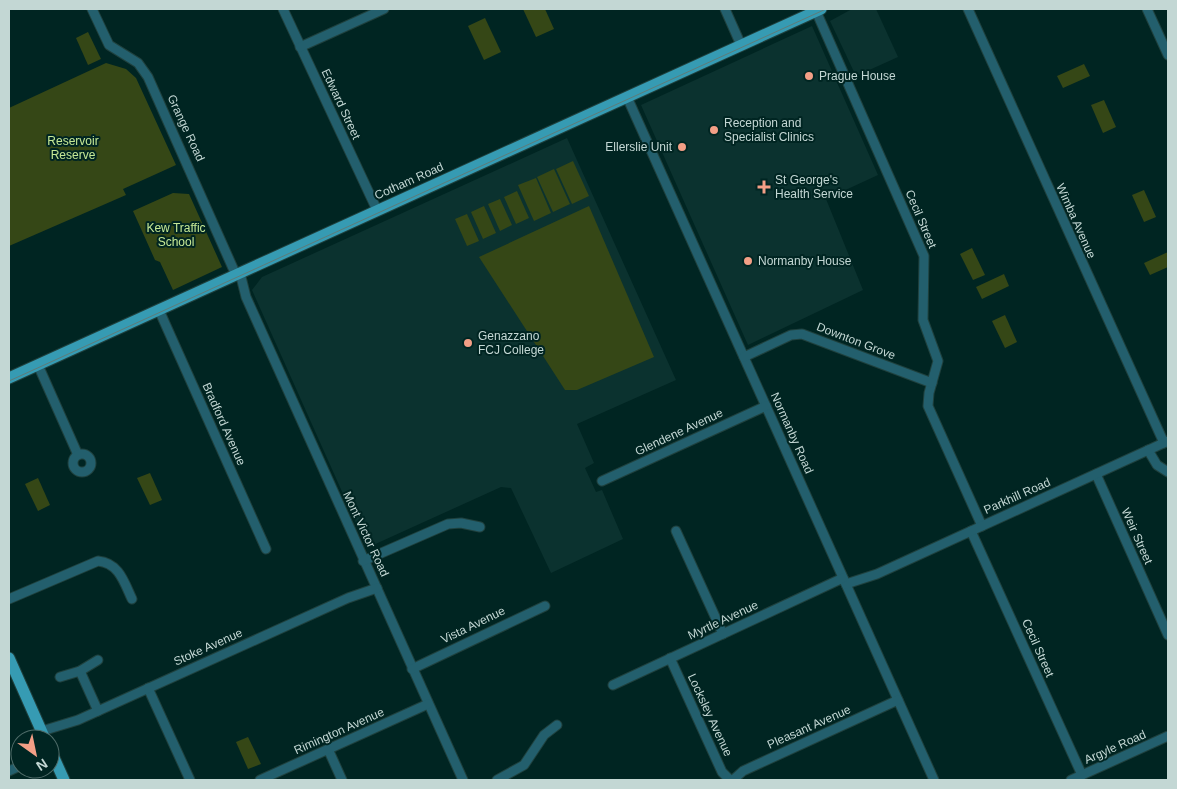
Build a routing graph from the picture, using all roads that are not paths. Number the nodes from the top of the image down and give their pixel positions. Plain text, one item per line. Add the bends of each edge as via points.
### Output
1 (92, 9) edge
2 (283, 9) edge
3 (384, 9) edge
4 (725, 9) edge
5 (968, 9) edge
6 (1148, 9) edge
7 (818, 10) edge
8 (741, 45) junction
9 (300, 47) junction
10 (1168, 55) edge
11 (627, 96) junction
12 (377, 210) junction
13 (236, 275) junction
14 (159, 310) junction
15 (744, 357) junction
16 (38, 365) junction
17 (9, 378) edge
18 (932, 383) junction
19 (766, 406) junction
20 (1166, 442) edge
21 (1152, 449) junction
22 (78, 455) dead end
23 (1168, 471) edge
24 (1096, 474) junction
25 (602, 481) dead end
26 (982, 526) junction
27 (480, 527) dead end
28 (676, 531) dead end
29 (971, 531) junction
30 (266, 549) dead end
31 (363, 561) junction
32 (846, 584) junction
33 (375, 585) junction
34 (9, 599) edge
35 (132, 599) dead end
36 (545, 606) dead end
37 (723, 634) junction
38 (1168, 635) edge
39 (9, 658) edge
40 (670, 658) junction
41 (98, 660) dead end
42 (412, 669) junction
43 (80, 671) junction
44 (60, 677) dead end
45 (613, 685) dead end
46 (148, 688) junction
47 (898, 700) junction
48 (428, 704) junction
49 (98, 711) junction
50 (557, 726) dead end
51 (41, 729) edge
52 (59, 729) edge
53 (1168, 736) edge
54 (328, 749) junction
55 (1078, 778) edge
56 (190, 780) edge
57 (260, 780) edge
58 (342, 780) edge
59 (463, 780) edge
60 (497, 780) edge
61 (732, 780) edge
62 (934, 780) edge

1 - 13 street, Grange Road via 109,45 138,63 148,77
2 - 9 street, Edward Street
3 - 9 street
4 - 8 street
5 - 20 street, Wimba Avenue via 1051,197
6 - 10 street
7 - 8 main road, Cotham Road
7 - 18 street, Cecil Street via 924,256 923,320 938,362
8 - 11 main road, Cotham Road
9 - 12 street, Edward Street
11 - 12 main road, Cotham Road
11 - 15 street, Normanby Road
12 - 13 main road, Cotham Road
13 - 14 main road, Cotham Road
13 - 31 street, Mont Victor Road
14 - 16 main road, Cotham Road
14 - 30 street, Bradford Avenue
15 - 18 street, Downton Grove via 791,335 802,334
15 - 19 street, Normanby Road
16 - 17 main road, Cotham Road
16 - 22 street
18 - 26 street, Cecil Street via 928,406
19 - 25 street, Glendene Avenue
19 - 32 street, Normanby Road
20 - 21 street, Parkhill Road
21 - 23 street via 1157,465
21 - 24 street, Parkhill Road
24 - 26 street, Parkhill Road
24 - 38 street, Weir Street
26 - 29 street, Parkhill Road
27 - 31 street via 448,524
28 - 37 street
29 - 32 street, Parkhill Road via 877,574
29 - 55 street, Cecil Street
31 - 33 street, Mont Victor Road
32 - 37 street, Myrtle Avenue
32 - 47 street, Normanby Road
33 - 42 street, Mont Victor Road
33 - 46 street, Stoke Avenue
34 - 35 street via 98,561 117,569
36 - 42 street, Vista Avenue
37 - 40 street, Myrtle Avenue
39 - 51 main road
40 - 45 street, Myrtle Avenue
40 - 61 street, Locksley Avenue via 722,772
41 - 43 street
42 - 48 street, Mont Victor Road
43 - 44 street
43 - 49 street
46 - 49 street, Stoke Avenue
46 - 56 street
47 - 61 street, Pleasant Avenue via 743,770
47 - 62 street, Normanby Road
48 - 54 street, Rimington Avenue
48 - 59 street, Mont Victor Road
49 - 52 street, Stoke Avenue
50 - 60 street via 544,735 524,765
53 - 55 street, Argyle Road
54 - 57 street, Rimington Avenue
54 - 58 street

